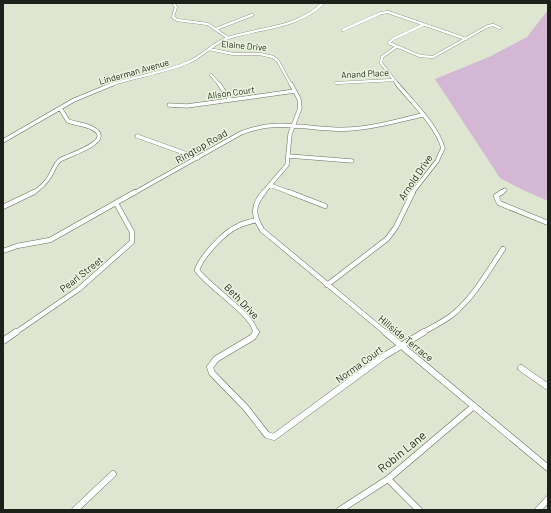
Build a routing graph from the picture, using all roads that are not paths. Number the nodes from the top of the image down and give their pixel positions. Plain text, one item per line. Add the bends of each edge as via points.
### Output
1 (173, 3) edge
2 (323, 3) edge
3 (252, 15) dead end
4 (423, 25) junction
5 (500, 28) dead end
6 (216, 29) junction
7 (343, 30) dead end
8 (227, 38) junction
9 (466, 39) junction
10 (396, 47) junction
11 (208, 49) junction
12 (211, 75) dead end
13 (394, 80) junction
14 (336, 83) dead end
15 (295, 91) junction
16 (230, 100) junction
17 (169, 105) dead end
18 (60, 108) junction
19 (423, 115) junction
20 (293, 125) junction
21 (137, 136) dead end
22 (3, 141) edge
23 (289, 156) junction
24 (198, 158) junction
25 (352, 161) dead end
26 (270, 185) junction
27 (505, 190) dead end
28 (116, 203) junction
29 (325, 206) dead end
30 (3, 207) edge
31 (256, 220) junction
32 (548, 222) edge
33 (503, 249) dead end
34 (3, 251) edge
35 (327, 285) junction
36 (3, 341) edge
37 (401, 346) junction
38 (521, 368) dead end
39 (548, 387) edge
40 (474, 406) junction
41 (270, 436) joint
42 (548, 468) edge
43 (113, 474) dead end
44 (388, 479) junction
45 (548, 499) edge
46 (75, 510) edge
47 (340, 510) edge
48 (419, 510) edge
49 (538, 510) edge

1 - 6 street via 176,7 173,16 177,20 205,24
2 - 8 street, Linderman Avenue via 318,9 295,22
3 - 6 street
4 - 7 street via 393,14 381,13
4 - 9 street
4 - 10 street via 389,42
5 - 9 street via 492,25
6 - 8 street
8 - 11 street, Linderman Avenue
9 - 10 street via 433,57 420,56
10 - 13 street, Arnold Drive via 381,59
11 - 15 street, Elaine Drive via 273,57 278,61
11 - 18 street, Linderman Avenue via 180,65 111,84
12 - 16 street
13 - 14 street, Anand Place
13 - 19 street, Arnold Drive
15 - 16 street, Alison Court
15 - 20 street, Elaine Drive via 300,108
16 - 17 street, Alison Court via 187,106
18 - 22 street, Linderman Avenue
18 - 30 street via 68,121 96,131 97,140 93,145 59,162 48,179 38,188
19 - 20 street, Ringtop Road via 350,129
19 - 35 street, Arnold Drive via 442,144 443,148 437,161 413,192 396,227 387,238
20 - 23 street, Elaine Drive via 288,143
20 - 24 street, Ringtop Road via 269,124 252,128
21 - 24 street
23 - 25 street
23 - 26 street via 283,171
24 - 28 street, Ringtop Road
26 - 29 street
26 - 31 street via 256,202
27 - 32 street via 496,196 499,203
28 - 34 street, Ringtop Road via 50,240
28 - 36 street, Pearl Street via 132,232 132,242 79,289
31 - 35 street, Hillside Terrace via 270,238
31 - 41 street, Beth Drive via 232,229 200,261 197,270 256,328 253,337 216,359 210,367 212,373
33 - 37 street, Norma Court via 476,289 452,316
35 - 37 street, Hillside Terrace
37 - 40 street, Hillside Terrace
37 - 41 street, Norma Court via 274,437
38 - 39 street
40 - 42 street, Hillside Terrace
40 - 44 street, Robin Lane
43 - 46 street
44 - 47 street, Robin Lane
44 - 48 street
45 - 49 street

